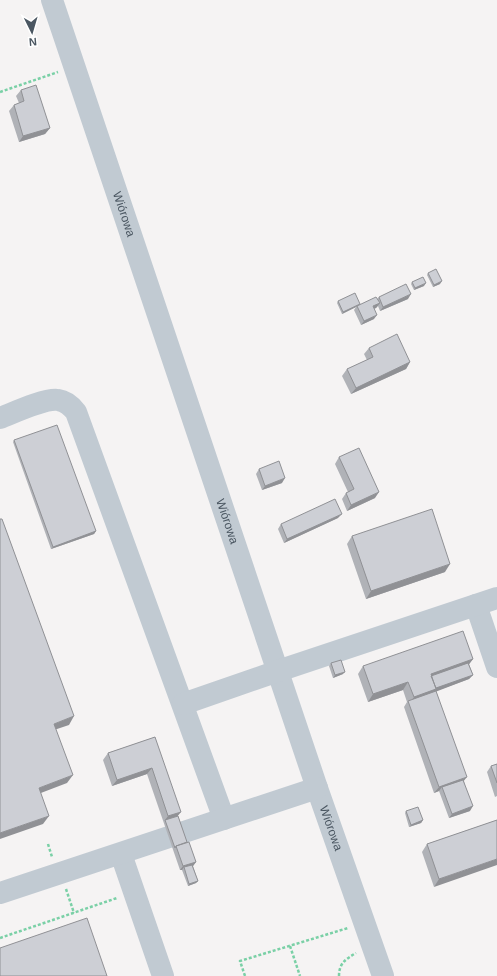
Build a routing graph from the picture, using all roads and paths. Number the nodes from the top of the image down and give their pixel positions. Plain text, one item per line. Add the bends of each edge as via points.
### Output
1 (52, 0) edge
2 (73, 66) junction
3 (0, 92) edge
4 (0, 418) edge
5 (497, 598) edge
6 (476, 605) junction
7 (497, 667) edge
8 (278, 671) junction
9 (183, 704) junction
10 (317, 788) junction
11 (224, 819) junction
12 (121, 854) junction
13 (59, 874) junction
14 (134, 892) junction
15 (0, 894) edge
16 (74, 913) junction
17 (353, 928) dead end
18 (0, 938) edge
19 (290, 946) junction
20 (360, 951) dead end
21 (339, 975) edge
22 (163, 976) edge
23 (245, 976) edge
24 (300, 976) edge
25 (335, 976) edge
26 (383, 976) edge

1 - 2 street, Wiórowa
2 - 3 path
2 - 8 street, Wiórowa
4 - 9 street via 47,400 59,400 70,405 76,412
5 - 6 street
6 - 7 street
6 - 8 street
8 - 9 street
8 - 10 street, Wiórowa
9 - 11 street
10 - 11 street
10 - 26 street, Wiórowa
11 - 12 street
12 - 13 street
12 - 14 street
13 - 15 street
13 - 16 path
14 - 16 path
14 - 22 street
16 - 18 path
17 - 19 path
19 - 23 path via 240,961
19 - 24 path
20 - 21 path via 342,962
21 - 25 path

